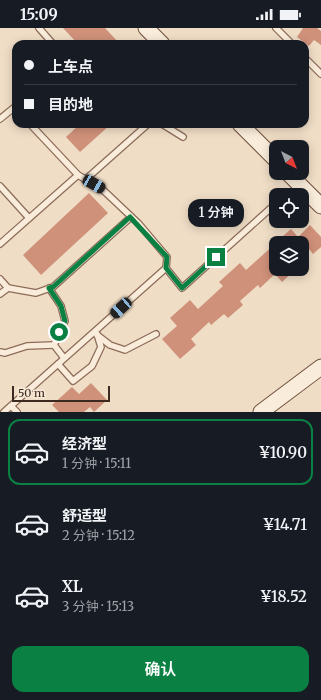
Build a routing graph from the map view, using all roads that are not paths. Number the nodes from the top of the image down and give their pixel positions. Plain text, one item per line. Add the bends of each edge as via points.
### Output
1 (39, 28) edge
2 (146, 28) edge
3 (276, 28) edge
4 (50, 40) edge
5 (158, 40) edge
6 (288, 40) edge
7 (309, 62) edge
8 (321, 72) edge
9 (12, 109) edge
10 (0, 119) edge
11 (34, 128) edge
12 (144, 128) edge
13 (168, 128) edge
14 (244, 128) edge
15 (183, 137) dead end
16 (269, 153) edge
17 (78, 175) junction
18 (85, 180) junction
19 (295, 180) edge
20 (0, 186) edge
21 (321, 206) edge
22 (269, 210) edge
23 (130, 217) junction
24 (29, 218) junction
25 (0, 244) edge
26 (166, 268) junction
27 (0, 278) edge
28 (8, 288) junction
29 (49, 288) junction
30 (0, 294) edge
31 (156, 334) dead end
32 (54, 344) junction
33 (0, 352) edge
34 (64, 358) junction
35 (58, 364) junction
36 (321, 367) edge
37 (11, 406) junction
38 (4, 412) edge
39 (17, 412) edge
40 (261, 412) edge

1 - 4 lane
2 - 5 street
3 - 6 lane
7 - 8 lane
9 - 10 lane
11 - 17 lane
12 - 18 lane
13 - 15 lane
14 - 16 street
17 - 18 lane
17 - 24 lane
18 - 23 lane via 102,189
19 - 21 street
20 - 24 lane
22 - 26 lane via 182,288
23 - 26 lane via 167,257
23 - 29 lane
24 - 25 lane
26 - 34 lane
27 - 28 lane
28 - 29 lane via 36,293
28 - 30 lane
29 - 32 lane via 61,306 65,321
31 - 35 lane via 126,350 110,345 97,334 101,347 92,366 73,381
32 - 33 lane
32 - 34 lane
34 - 35 lane
35 - 37 lane
36 - 40 street
37 - 38 lane
37 - 39 lane

